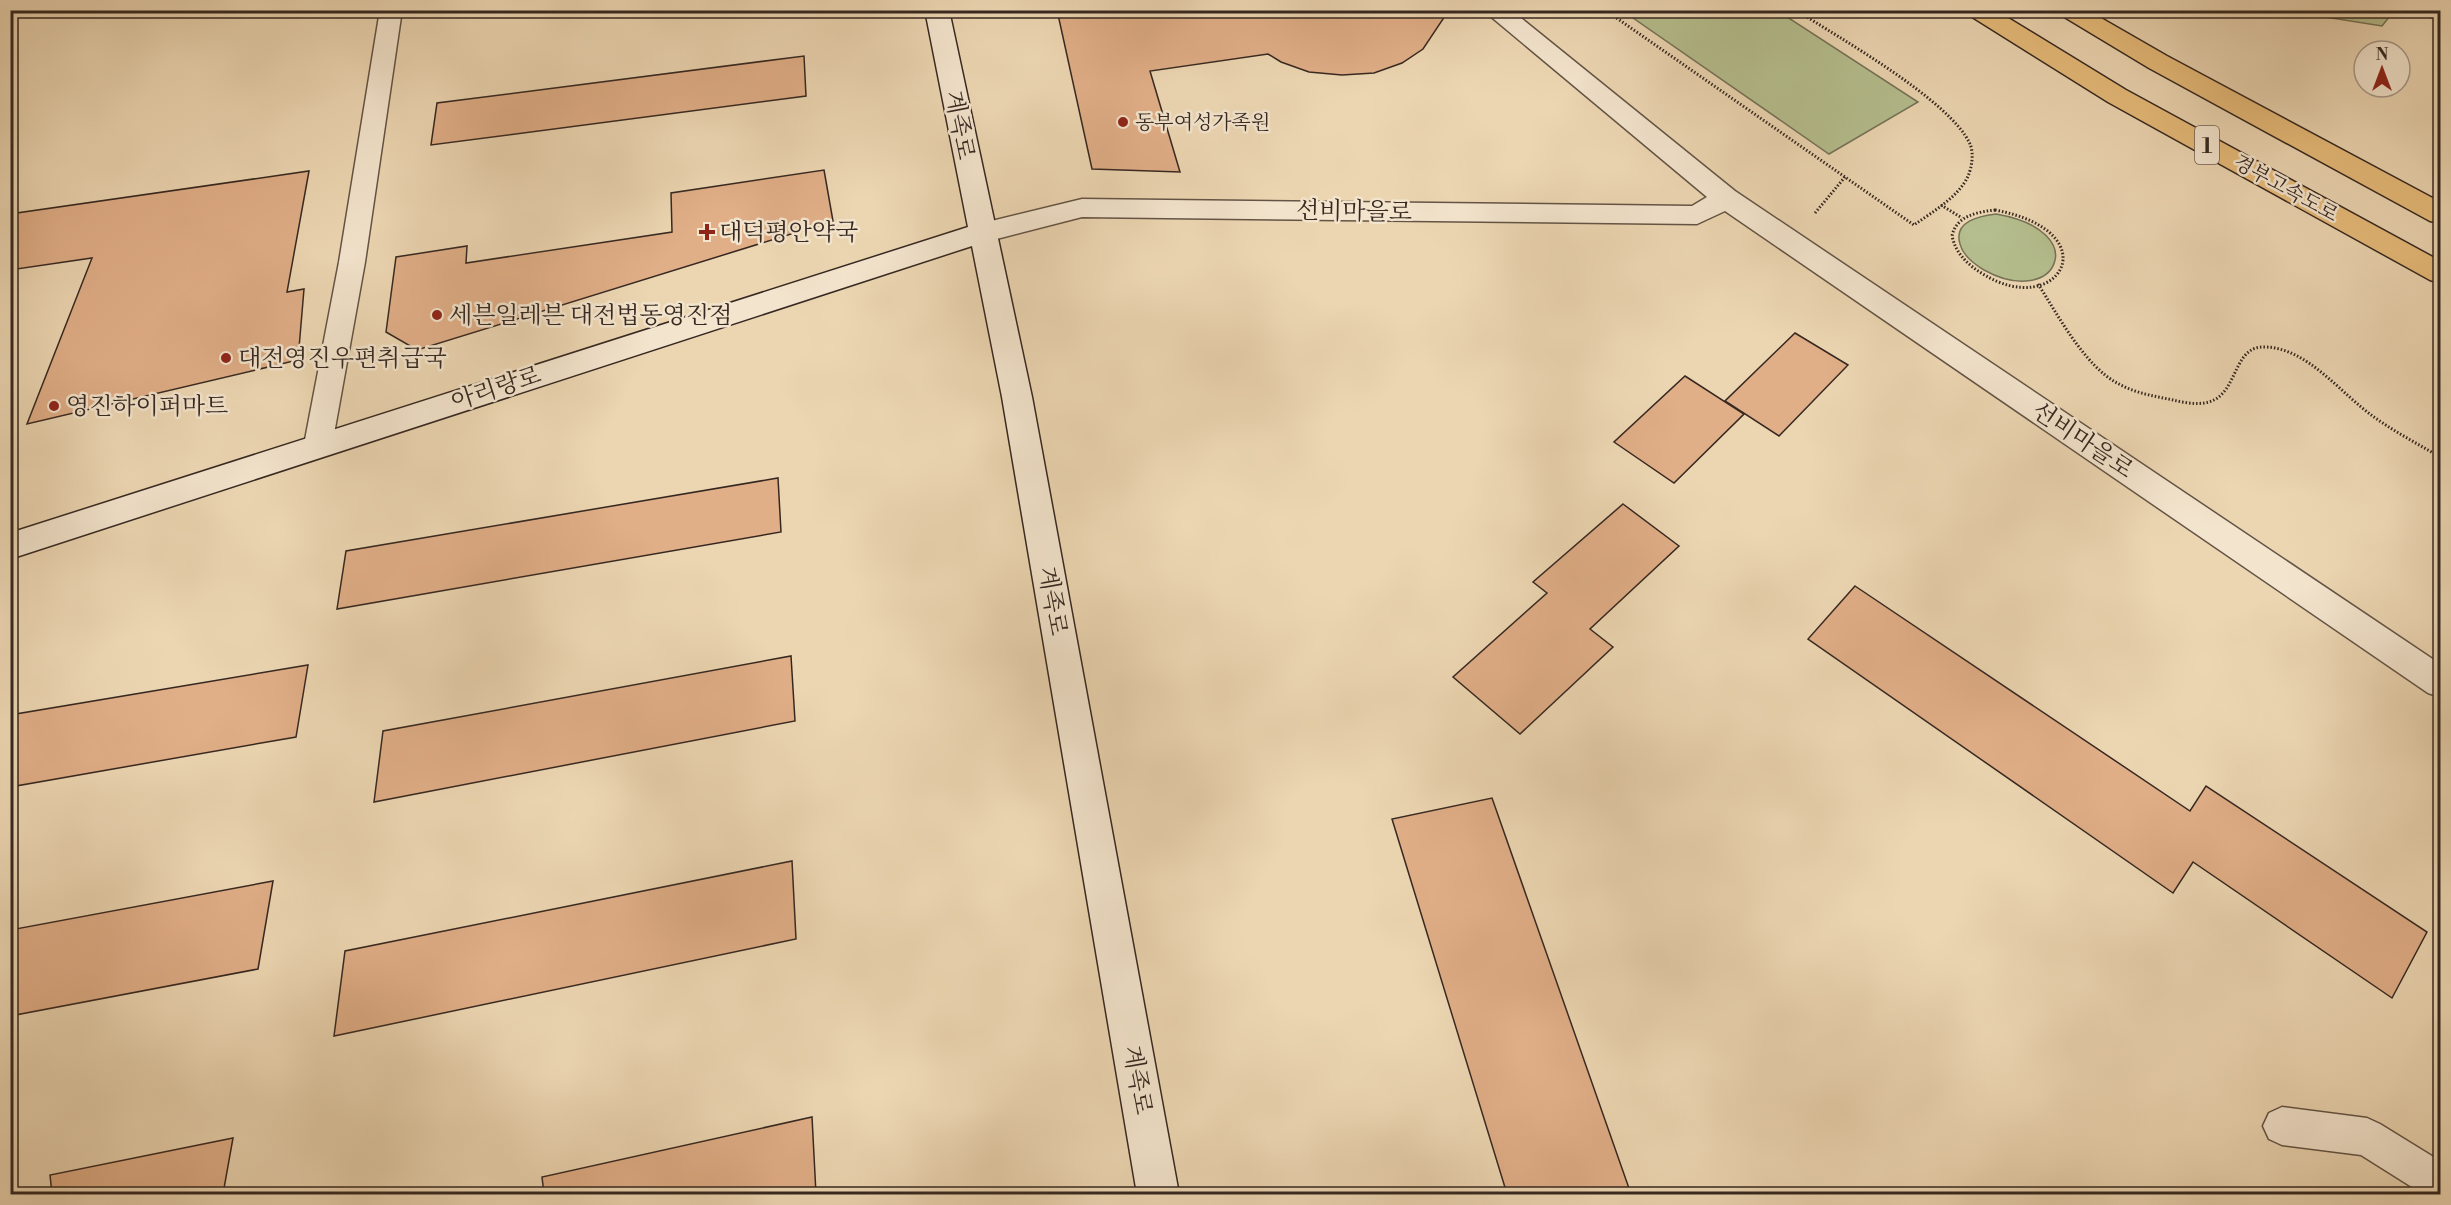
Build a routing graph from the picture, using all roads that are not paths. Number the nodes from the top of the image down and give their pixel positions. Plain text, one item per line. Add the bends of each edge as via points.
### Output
1 (391, 10) edge
2 (937, 10) edge
3 (1495, 10) edge
4 (1977, 10) edge
5 (2069, 10) edge
6 (1726, 198) junction
7 (2440, 214) edge
8 (981, 233) junction
9 (2440, 273) edge
10 (318, 445) junction
11 (10, 546) edge
12 (2440, 682) edge
13 (2282, 1126) dead end
14 (2440, 1183) edge
15 (1158, 1194) edge

1 - 10 lane via 354,252
2 - 8 main road, 계족로
3 - 6 main road, 선비마을로
4 - 9 highway, 경부고속도로 / 1 via 2117,96
5 - 7 highway, 1
6 - 8 main road, 선비마을로 via 1697,215 1082,208
6 - 12 main road, 선비마을로
8 - 10 main road, 아리랑로
8 - 15 main road, 계족로 via 1017,397
10 - 11 main road, 아리랑로
13 - 14 lane via 2367,1137

